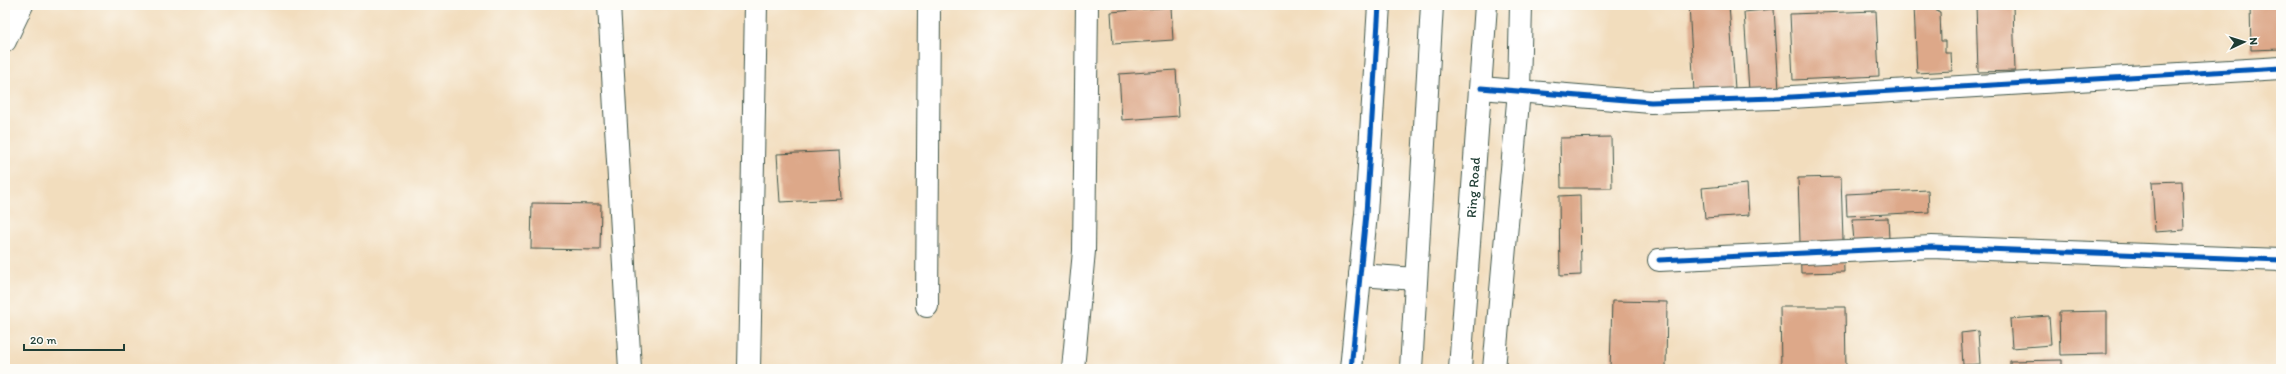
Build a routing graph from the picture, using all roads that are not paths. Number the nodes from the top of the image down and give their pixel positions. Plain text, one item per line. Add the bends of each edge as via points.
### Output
1 (22, 5) edge
2 (609, 5) edge
3 (756, 5) edge
4 (930, 5) edge
5 (1087, 5) edge
6 (1379, 5) edge
7 (1432, 5) edge
8 (1486, 5) edge
9 (1521, 5) edge
10 (5, 41) edge
11 (2281, 68) edge
12 (1481, 88) junction
13 (1519, 91) junction
14 (1659, 260) dead end
15 (2281, 260) edge
16 (1360, 275) junction
17 (1416, 279) junction
18 (927, 306) dead end
19 (630, 369) edge
20 (749, 369) edge
21 (1073, 369) edge
22 (1351, 369) edge
23 (1411, 369) edge
24 (1460, 369) edge
25 (1494, 369) edge

1 - 10 main road
2 - 19 main road
3 - 20 main road
4 - 18 main road
5 - 21 main road via 1084,251
6 - 16 main road
7 - 17 main road
8 - 12 main road, Ring Road
9 - 13 main road
11 - 13 main road via 1767,98 1652,102
12 - 13 main road
12 - 24 main road, Ring Road
13 - 25 main road
14 - 15 main road via 1932,247
16 - 17 main road
16 - 22 main road
17 - 23 main road

